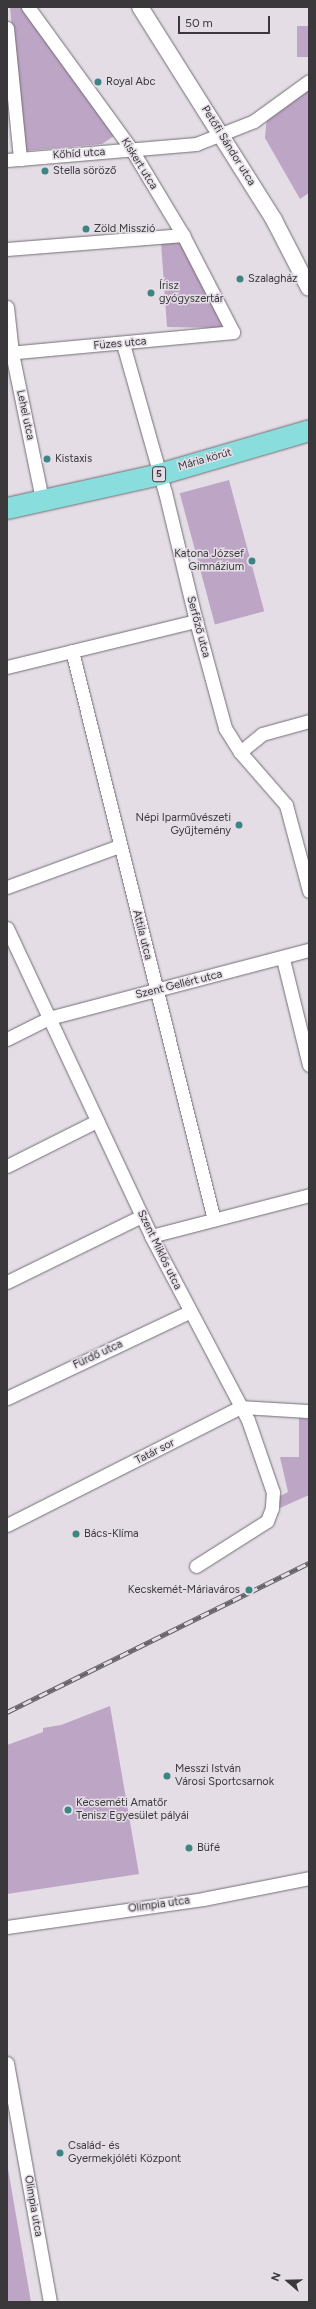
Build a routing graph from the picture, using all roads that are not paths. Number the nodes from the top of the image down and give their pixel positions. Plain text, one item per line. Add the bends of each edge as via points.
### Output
1 (28, 7) edge
2 (140, 7) edge
3 (7, 28) edge
4 (309, 81) edge
5 (221, 136) junction
6 (132, 150) junction
7 (13, 159) edge
8 (182, 235) junction
9 (7, 250) edge
10 (309, 288) edge
11 (7, 307) edge
12 (233, 332) joint
13 (123, 344) junction
14 (10, 353) edge
15 (309, 430) edge
16 (159, 474) junction
17 (42, 499) junction
18 (7, 508) edge
19 (196, 621) junction
20 (72, 651) junction
21 (7, 667) edge
22 (309, 721) edge
23 (240, 752) junction
24 (119, 846) junction
25 (7, 887) edge
26 (309, 891) edge
27 (7, 928) edge
28 (309, 950) edge
29 (283, 959) junction
30 (156, 990) junction
31 (49, 1018) junction
32 (7, 1039) edge
33 (309, 1064) edge
34 (97, 1121) junction
35 (7, 1166) edge
36 (309, 1195) edge
37 (142, 1216) junction
38 (214, 1220) junction
39 (151, 1236) junction
40 (7, 1282) edge
41 (189, 1312) junction
42 (7, 1398) edge
43 (241, 1407) junction
44 (309, 1412) edge
45 (7, 1526) edge
46 (196, 1566) dead end
47 (309, 1878) edge
48 (7, 1927) edge
49 (7, 2063) edge
50 (50, 2302) edge

1 - 6 street, Kiskert utca
2 - 5 street, Petőfi Sándor utca
3 - 7 street
4 - 5 street, Kőhíd utca via 254,121
5 - 6 street, Kőhíd utca via 196,144
5 - 10 street, Petőfi Sándor utca via 274,220
6 - 7 street, Kőhíd utca
6 - 8 street, Kiskert utca
8 - 9 street
8 - 12 street, Kiskert utca
11 - 14 street, Lehel utca
12 - 13 street, Füzes utca
13 - 14 street, Füzes utca
13 - 16 street, Serfőző utca
14 - 17 street, Lehel utca
15 - 16 main road, Mária körút / 5
16 - 17 main road, Mária körút / 5
16 - 19 street, Serfőző utca
17 - 18 main road, Mária körút / 5
19 - 20 street
19 - 23 street, Serfőző utca via 225,728
20 - 21 street
20 - 24 street, Attila utca
22 - 23 street via 262,734
23 - 26 street, Serfőző utca via 286,804
24 - 25 street
24 - 30 street, Attila utca
27 - 31 street, Szent Miklós utca
28 - 29 street, Szent Gellért utca
29 - 30 street, Szent Gellért utca
29 - 33 street
30 - 31 street, Szent Gellért utca
30 - 38 street, Attila utca
31 - 32 street, Szent Gellért utca
31 - 34 street, Szent Miklós utca
34 - 35 street
34 - 37 street, Szent Miklós utca
36 - 38 street
37 - 39 street, Szent Miklós utca
37 - 40 street
38 - 39 street
39 - 41 street, Szent Miklós utca
41 - 42 street, Fürdő utca
41 - 43 street, Szent Miklós utca
43 - 44 street
43 - 45 street, Tatár sor
43 - 46 street, Szent Miklós utca via 255,1436 273,1492 271,1516 260,1527
47 - 48 street, Olimpia utca via 216,1897
49 - 50 street, Olimpia utca

